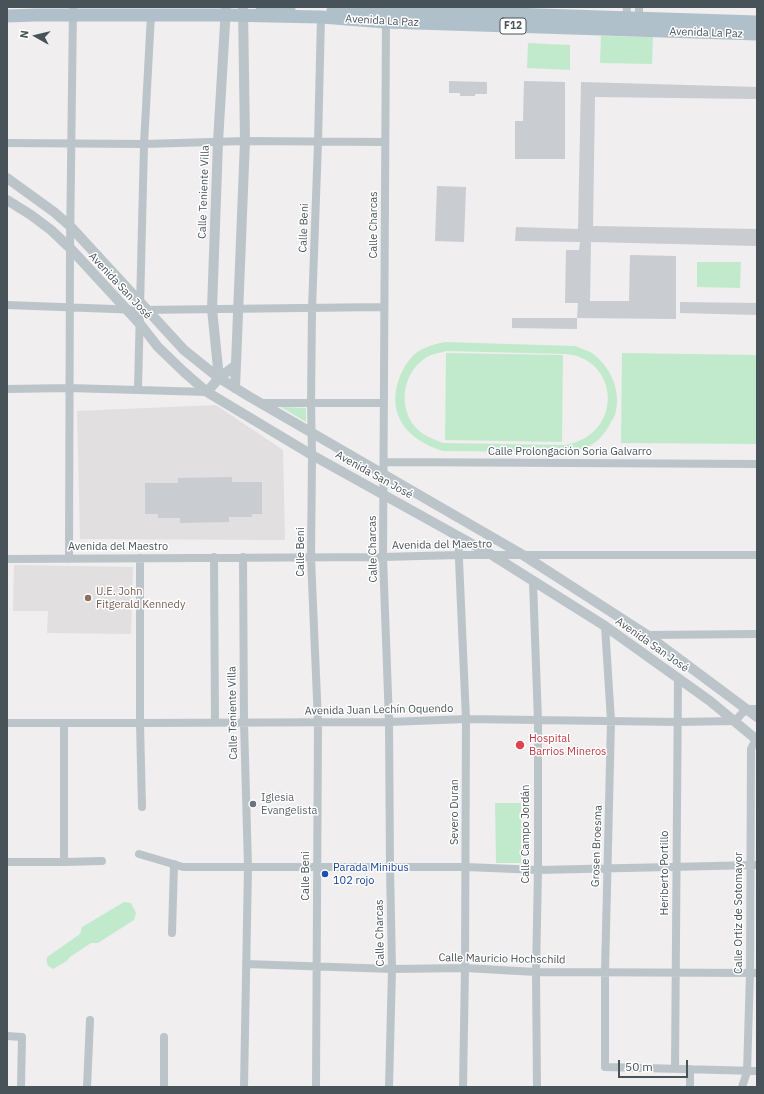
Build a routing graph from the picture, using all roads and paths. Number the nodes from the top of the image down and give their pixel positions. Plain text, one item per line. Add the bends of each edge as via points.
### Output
1 (262, 7) edge
2 (37, 11) edge
3 (73, 11) edge
4 (136, 11) edge
5 (226, 11) edge
6 (522, 11) edge
7 (243, 12) edge
8 (326, 12) edge
9 (427, 14) edge
10 (151, 15) junction
11 (7, 16) edge
12 (386, 16) junction
13 (595, 18) edge
14 (633, 18) edge
15 (757, 22) edge
16 (757, 34) edge
17 (245, 141) junction
18 (218, 142) junction
19 (318, 142) junction
20 (385, 142) junction
21 (7, 143) edge
22 (71, 143) junction
23 (144, 144) junction
24 (7, 178) edge
25 (7, 200) edge
26 (70, 226) junction
27 (70, 248) junction
28 (7, 305) edge
29 (70, 307) junction
30 (142, 307) junction
31 (384, 308) junction
32 (126, 309) junction
33 (212, 309) junction
34 (238, 309) junction
35 (312, 309) junction
36 (140, 324) junction
37 (236, 365) junction
38 (219, 378) junction
39 (70, 388) junction
40 (235, 388) junction
41 (7, 389) edge
42 (138, 389) junction
43 (208, 392) junction
44 (260, 403) junction
45 (384, 403) junction
46 (312, 404) junction
47 (312, 433) junction
48 (312, 455) junction
49 (384, 462) junction
50 (757, 464) edge
51 (384, 475) junction
52 (384, 494) junction
53 (458, 537) junction
54 (459, 555) junction
55 (492, 555) junction
56 (523, 555) junction
57 (757, 555) edge
58 (214, 557) junction
59 (243, 557) junction
60 (140, 558) junction
61 (311, 558) junction
62 (383, 558) junction
63 (7, 559) edge
64 (69, 559) junction
65 (534, 582) junction
66 (605, 626) junction
67 (757, 634) edge
68 (647, 635) junction
69 (678, 678) junction
70 (746, 709) junction
71 (757, 709) edge
72 (757, 717) edge
73 (466, 719) junction
74 (611, 720) junction
75 (538, 721) junction
76 (735, 721) junction
77 (215, 722) junction
78 (244, 722) junction
79 (318, 722) junction
80 (389, 722) junction
81 (677, 722) junction
82 (7, 723) edge
83 (64, 723) junction
84 (140, 723) junction
85 (756, 739) edge
86 (142, 807) dead end
87 (139, 854) dead end
88 (102, 861) dead end
89 (7, 862) edge
90 (64, 862) junction
91 (174, 864) junction
92 (754, 865) edge
93 (676, 866) junction
94 (390, 867) junction
95 (466, 867) junction
96 (248, 868) junction
97 (317, 868) junction
98 (608, 868) junction
99 (538, 870) junction
100 (172, 933) dead end
101 (246, 964) junction
102 (316, 967) junction
103 (466, 968) junction
104 (392, 969) junction
105 (536, 972) junction
106 (605, 972) junction
107 (676, 972) junction
108 (754, 973) edge
109 (90, 1020) dead end
110 (7, 1036) edge
111 (164, 1037) dead end
112 (675, 1068) junction
113 (690, 1069) junction
114 (757, 1071) edge
115 (747, 1072) junction
116 (21, 1087) edge
117 (87, 1087) edge
118 (164, 1087) edge
119 (244, 1087) edge
120 (316, 1087) edge
121 (390, 1087) edge
122 (464, 1087) edge
123 (537, 1087) edge
124 (690, 1087) edge
125 (742, 1087) edge

1 - 8 main road, Avenida La Paz / F12
2 - 3 main road, Avenida La Paz / F12
2 - 11 main road, Avenida La Paz / F12
3 - 4 main road, Avenida La Paz / F12
3 - 22 street
4 - 10 main road, Avenida La Paz / F12
5 - 7 main road, Avenida La Paz / F12
5 - 10 main road, Avenida La Paz / F12
5 - 18 street, Calle Teniente Villa
6 - 9 main road, Avenida La Paz / F12
6 - 13 main road, Avenida La Paz / F12
7 - 8 main road, Avenida La Paz / F12
7 - 17 street
8 - 12 main road, Avenida La Paz / F12
8 - 19 street, Calle Beni
9 - 12 main road, Avenida La Paz / F12
9 - 13 main road, Avenida La Paz / F12
10 - 23 street
12 - 20 street, Calle Charcas
13 - 14 main road, Avenida La Paz / F12
14 - 15 main road, Avenida La Paz / F12
14 - 16 main road, Avenida La Paz / F12
17 - 18 street
17 - 19 street
17 - 34 street
18 - 23 street
18 - 33 street, Calle Teniente Villa
19 - 20 street
19 - 35 street, Calle Beni
20 - 31 street, Calle Charcas
21 - 22 street
22 - 23 street
22 - 26 street
23 - 30 street
24 - 26 street, Avenida San José
25 - 27 street, Avenida San José via 51,230
26 - 27 street
26 - 30 street, Avenida San José
27 - 29 street
27 - 32 street, Avenida San José
28 - 29 street
29 - 32 street
29 - 39 street
30 - 32 street
30 - 33 street
30 - 36 street
30 - 38 street, Avenida San José via 184,350
31 - 35 street
31 - 45 street, Calle Charcas
32 - 36 street, Avenida San José
33 - 34 street
33 - 38 street, Calle Teniente Villa
34 - 35 street
34 - 37 street
35 - 46 street, Calle Beni
36 - 42 street
36 - 43 street, Avenida San José via 164,352
37 - 38 street
37 - 40 street
38 - 40 street, Avenida San José
38 - 43 street
39 - 41 street
39 - 42 street
39 - 64 street
40 - 44 street, Avenida San José
42 - 43 street
43 - 48 street, Avenida San José
44 - 46 street
44 - 47 street, Avenida San José
45 - 46 street
45 - 49 street, Calle Charcas
46 - 47 street, Calle Beni
47 - 48 street, Calle Beni
47 - 51 street, Avenida San José
48 - 52 street, Avenida San José
48 - 61 street, Calle Beni
49 - 50 street, Calle Prolongación Soria Galvarro
49 - 51 street, Calle Charcas
51 - 52 street, Calle Charcas
51 - 56 street, Avenida San José
52 - 53 street, Avenida San José
52 - 62 street, Calle Charcas
53 - 54 street, Severo Duran
53 - 55 street, Avenida San José
54 - 55 street, Avenida del Maestro
54 - 62 street, Avenida del Maestro
54 - 73 street, Severo Duran
55 - 56 street, Avenida del Maestro
55 - 65 street, Avenida San José
56 - 57 street, Avenida del Maestro
56 - 68 street, Avenida San José
58 - 59 street, Avenida del Maestro
58 - 60 street, Avenida del Maestro
58 - 77 street, Calle Teniente Villa
59 - 61 street, Avenida del Maestro
59 - 78 street, Calle Teniente Villa
60 - 64 street, Avenida del Maestro
60 - 84 street
61 - 62 street, Avenida del Maestro
61 - 79 street, Calle Beni
62 - 80 street, Calle Charcas
63 - 64 street, Avenida del Maestro
65 - 66 street, Avenida San José
65 - 75 street, Calle Campo Jordán
66 - 69 street, Avenida San José
66 - 74 street, Grosen Broesma
67 - 68 street
68 - 70 street, Avenida San José
69 - 76 street, Avenida San José
69 - 81 street, Heriberto Portillo
70 - 71 street
70 - 72 street, Avenida San José
70 - 76 street
73 - 75 street, Avenida Juan Lechín Oquendo
73 - 80 street, Avenida Juan Lechín Oquendo
73 - 95 street, Severo Duran
74 - 75 street, Avenida Juan Lechín Oquendo
74 - 81 street, Avenida Juan Lechín Oquendo
74 - 98 street, Grosen Broesma
75 - 99 street, Calle Campo Jordán
76 - 81 street, Avenida Juan Lechín Oquendo
76 - 85 street, Avenida San José
77 - 78 street, Avenida Juan Lechín Oquendo
77 - 84 street, Avenida Juan Lechín Oquendo
78 - 79 street, Avenida Juan Lechín Oquendo
78 - 96 street, Calle Teniente Villa
79 - 80 street, Avenida Juan Lechín Oquendo
79 - 97 street, Calle Beni
80 - 94 street, Calle Charcas
81 - 93 street, Heriberto Portillo
82 - 83 street, Avenida Juan Lechín Oquendo
83 - 84 street, Avenida Juan Lechín Oquendo
83 - 90 street
84 - 86 street
85 - 92 street, Calle Ortiz de Sotomayor via 751,749
87 - 91 street
88 - 90 street
89 - 90 street
91 - 96 street via 183,867
91 - 100 street
92 - 93 street
92 - 108 street, Calle Ortiz de Sotomayor
93 - 98 street
93 - 107 street, Heriberto Portillo
94 - 95 street
94 - 97 street
94 - 104 street, Calle Charcas
95 - 99 street
95 - 103 street, Severo Duran
96 - 97 street
96 - 101 street, Calle Teniente Villa
97 - 102 street, Calle Beni
98 - 99 street
98 - 106 street, Grosen Broesma
99 - 105 street, Calle Campo Jordán
101 - 102 street, Calle Mauricio Hochschild
101 - 119 street, Calle Teniente Villa
102 - 104 street, Calle Mauricio Hochschild
102 - 120 street, Calle Beni
103 - 104 street, Calle Mauricio Hochschild
103 - 105 street, Calle Mauricio Hochschild
103 - 122 street, Severo Duran
104 - 121 street, Calle Charcas
105 - 106 street, Calle Mauricio Hochschild
105 - 123 street, Calle Campo Jordán
106 - 107 street, Calle Mauricio Hochschild
106 - 112 street, Grosen Broesma via 605,1067
107 - 108 street, Calle Mauricio Hochschild
107 - 112 street, Heriberto Portillo
108 - 115 street, Calle Ortiz de Sotomayor
109 - 117 street
110 - 116 street via 22,1036
111 - 118 street
112 - 113 street
113 - 115 street
113 - 124 street
114 - 115 street
115 - 125 street, Calle Ortiz de Sotomayor

